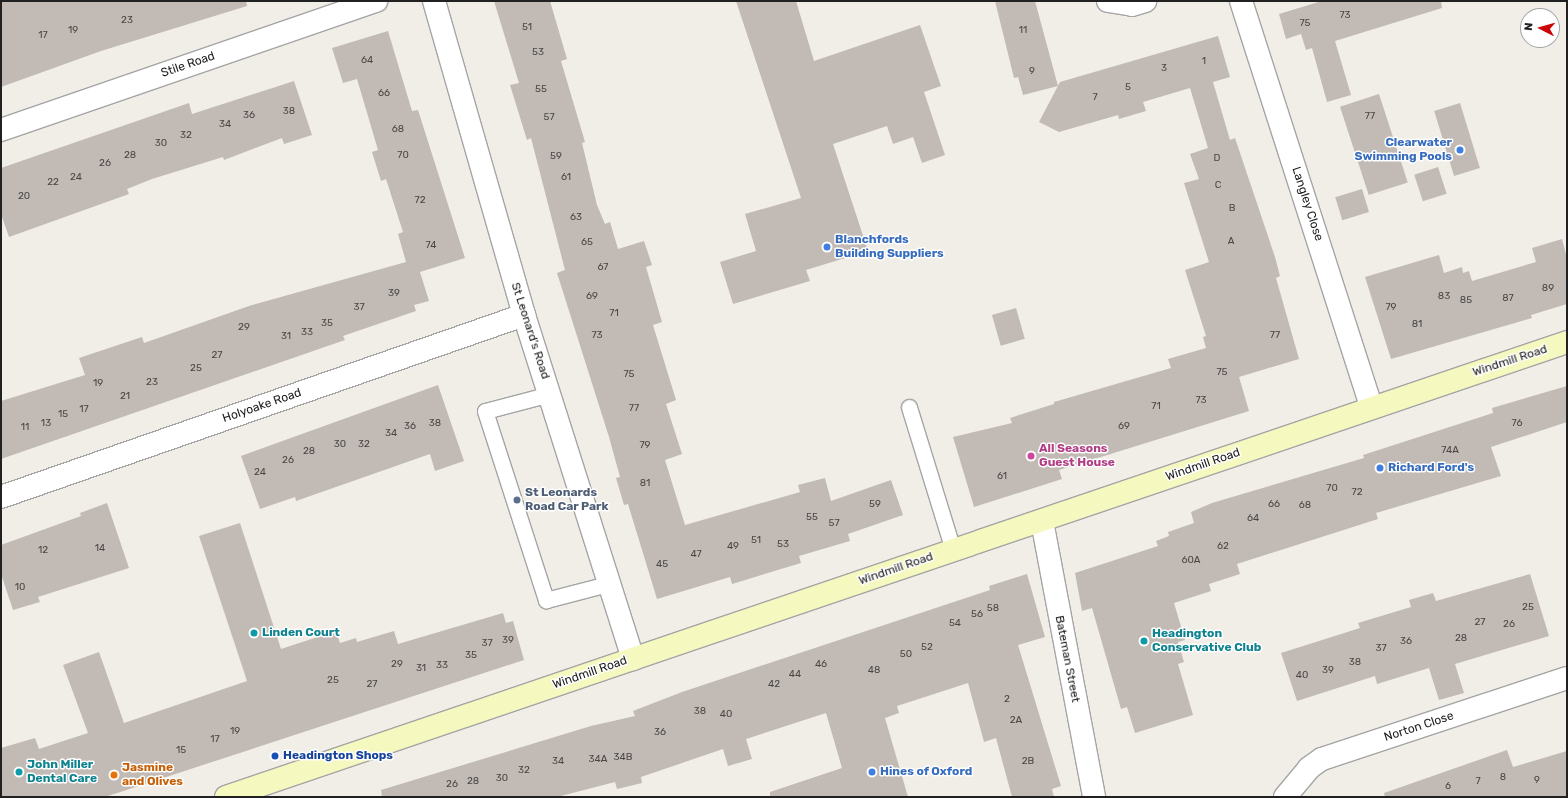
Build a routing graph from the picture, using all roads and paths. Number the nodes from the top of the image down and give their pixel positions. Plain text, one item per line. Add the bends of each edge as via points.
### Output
1 (376, 1) edge
2 (434, 1) edge
3 (1108, 1) edge
4 (1145, 1) edge
5 (1241, 1) edge
6 (1, 130) edge
7 (524, 315) junction
8 (1567, 342) edge
9 (550, 394) junction
10 (909, 407) dead end
11 (1371, 407) junction
12 (1, 498) edge
13 (1042, 520) junction
14 (953, 550) junction
15 (608, 584) junction
16 (633, 658) junction
17 (1567, 678) edge
18 (226, 797) edge
19 (1094, 797) edge
20 (1286, 797) edge

1 - 6 street, Stile Road
2 - 7 street, St Leonard's Road
3 - 4 street via 1132,5
5 - 11 street, Langley Close
7 - 9 street, St Leonard's Road
7 - 12 street, Holyoake Road
8 - 11 main road, Windmill Road
9 - 15 street, St Leonard's Road
9 - 15 lane via 485,411 546,600
10 - 14 lane
11 - 13 main road, Windmill Road
13 - 14 main road, Windmill Road
13 - 19 street, Bateman Street
14 - 16 main road, Windmill Road
15 - 16 street, St Leonard's Road
16 - 18 main road, Windmill Road
17 - 20 street, Norton Close via 1322,759 1309,768

